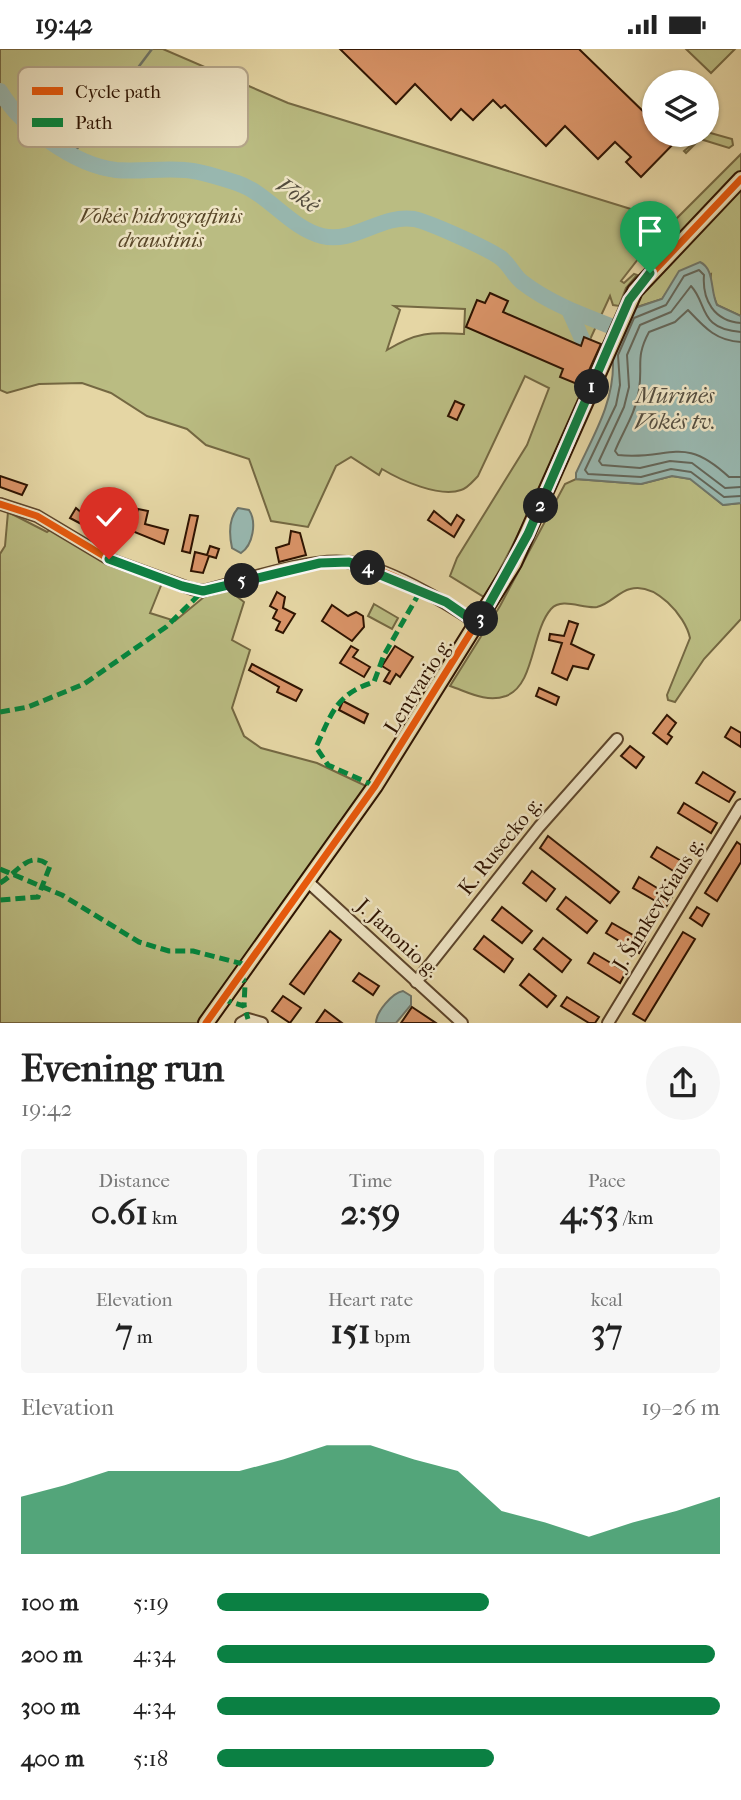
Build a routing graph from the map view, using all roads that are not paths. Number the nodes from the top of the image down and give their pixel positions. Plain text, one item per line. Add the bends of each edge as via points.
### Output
1 (741, 179) edge
2 (0, 504) edge
3 (478, 624) junction
4 (617, 739) dead end
5 (741, 805) edge
6 (307, 881) junction
7 (416, 982) junction
8 (449, 1019) edge
9 (206, 1023) edge
10 (242, 1023) edge
11 (262, 1023) edge
12 (462, 1023) edge
13 (608, 1023) edge

1 - 3 main road, Lentvario g. via 629,300 528,534
2 - 3 street via 37,516 109,559 192,589 203,591 320,563 349,562 446,602
3 - 6 main road, Lentvario g. via 375,786
4 - 7 street, K. Rusecko g. via 539,827
5 - 13 street, J. Šimkevičiaus g.
6 - 7 street, J. Janonio g.
6 - 9 main road, Lentvario g.
7 - 8 street, J. Janonio g.
8 - 12 street, J. Janonio g.
10 - 11 street via 248,1019

